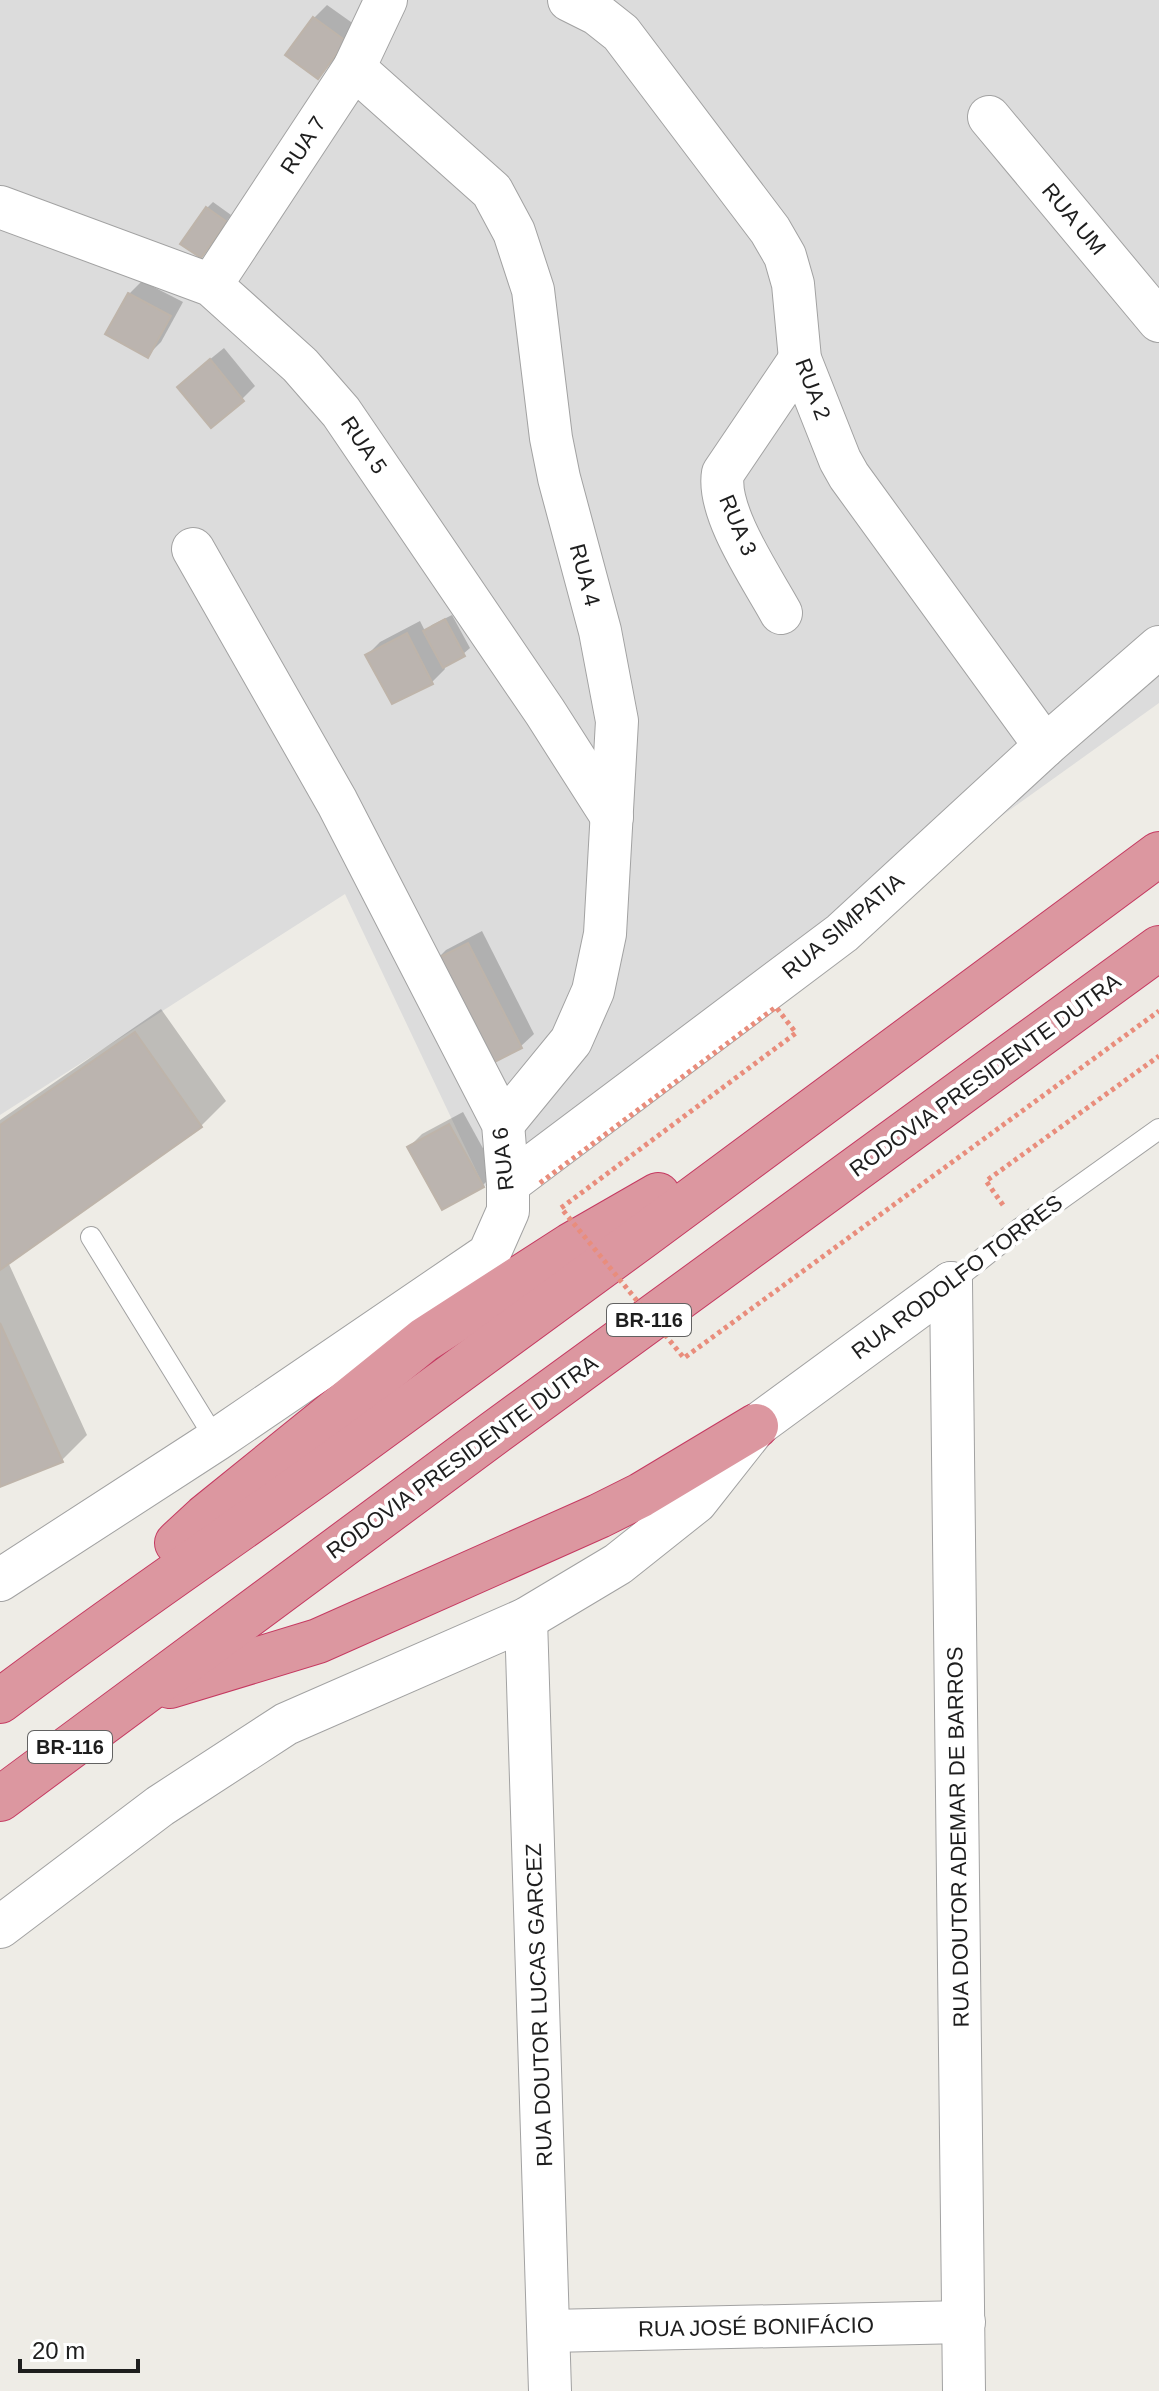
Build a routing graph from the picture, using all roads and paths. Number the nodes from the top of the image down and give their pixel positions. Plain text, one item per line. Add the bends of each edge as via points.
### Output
1 (386, 0) edge
2 (569, 0) edge
3 (354, 68) junction
4 (989, 117) dead end
5 (0, 207) edge
6 (211, 285) junction
7 (1159, 321) edge
8 (800, 359) junction
9 (193, 549) dead end
10 (781, 613) dead end
11 (1159, 647) edge
12 (1045, 746) junction
13 (612, 817) junction
14 (1159, 854) edge
15 (1159, 948) edge
16 (1159, 1011) edge
17 (1159, 1056) edge
18 (503, 1124) junction
19 (1159, 1129) edge
20 (986, 1181) dead end
21 (524, 1184) junction
22 (91, 1237) dead end
23 (951, 1283) junction
24 (756, 1426) junction
25 (216, 1440) junction
26 (0, 1580) edge
27 (526, 1619) junction
28 (141, 1695) junction
29 (0, 1701) edge
30 (0, 1799) edge
31 (0, 1927) edge
32 (964, 2322) junction
33 (549, 2331) junction
34 (550, 2391) edge
35 (964, 2391) edge

1 - 3 street, RUA 7
2 - 8 street, RUA 2 via 621,33 770,230 793,284
3 - 6 street, RUA 7
3 - 13 street, RUA 4 via 492,191 514,232 533,290 559,478 600,631 617,721
4 - 7 street, RUA UM
5 - 6 street, RUA 5
6 - 13 street, RUA 5 via 300,365 341,412
8 - 10 street, RUA 3 via 723,473 721,484 739,538
8 - 12 street, RUA 2 via 849,476
9 - 18 street, RUA 6 via 337,802
11 - 12 street, RUA SIMPATIA
12 - 21 street, RUA SIMPATIA via 842,933
13 - 18 street, RUA 4 via 605,934 593,991 571,1041
14 - 29 highway via 847,1087
15 - 28 highway, RODOVIA PRESIDENTE DUTRA / BR-116
16 - 21 path, bridge via 684,1358 561,1208 796,1033 776,1007
17 - 20 path
18 - 21 street, RUA 6
19 - 23 lane, RUA RODOLFO TORRES
21 - 25 street, RUA 6 via 489,1254
22 - 25 lane
23 - 24 street, RUA RODOLFO TORRES
23 - 32 street, RUA DOUTOR ADEMAR DE BARROS
24 - 27 street, RUA RODOLFO TORRES via 696,1502 618,1564
24 - 28 highway via 599,1516 318,1641
25 - 26 street, RUA 6
27 - 31 street, RUA RODOLFO TORRES via 286,1724 160,1806
27 - 33 street, RUA DOUTOR LUCAS GARCEZ
28 - 30 highway, RODOVIA PRESIDENTE DUTRA / BR-116
32 - 33 street, RUA JOSÉ BONIFÁCIO
32 - 35 street, RUA DOUTOR ADEMAR DE BARROS
33 - 34 street, RUA DOUTOR LUCAS GARCEZ

